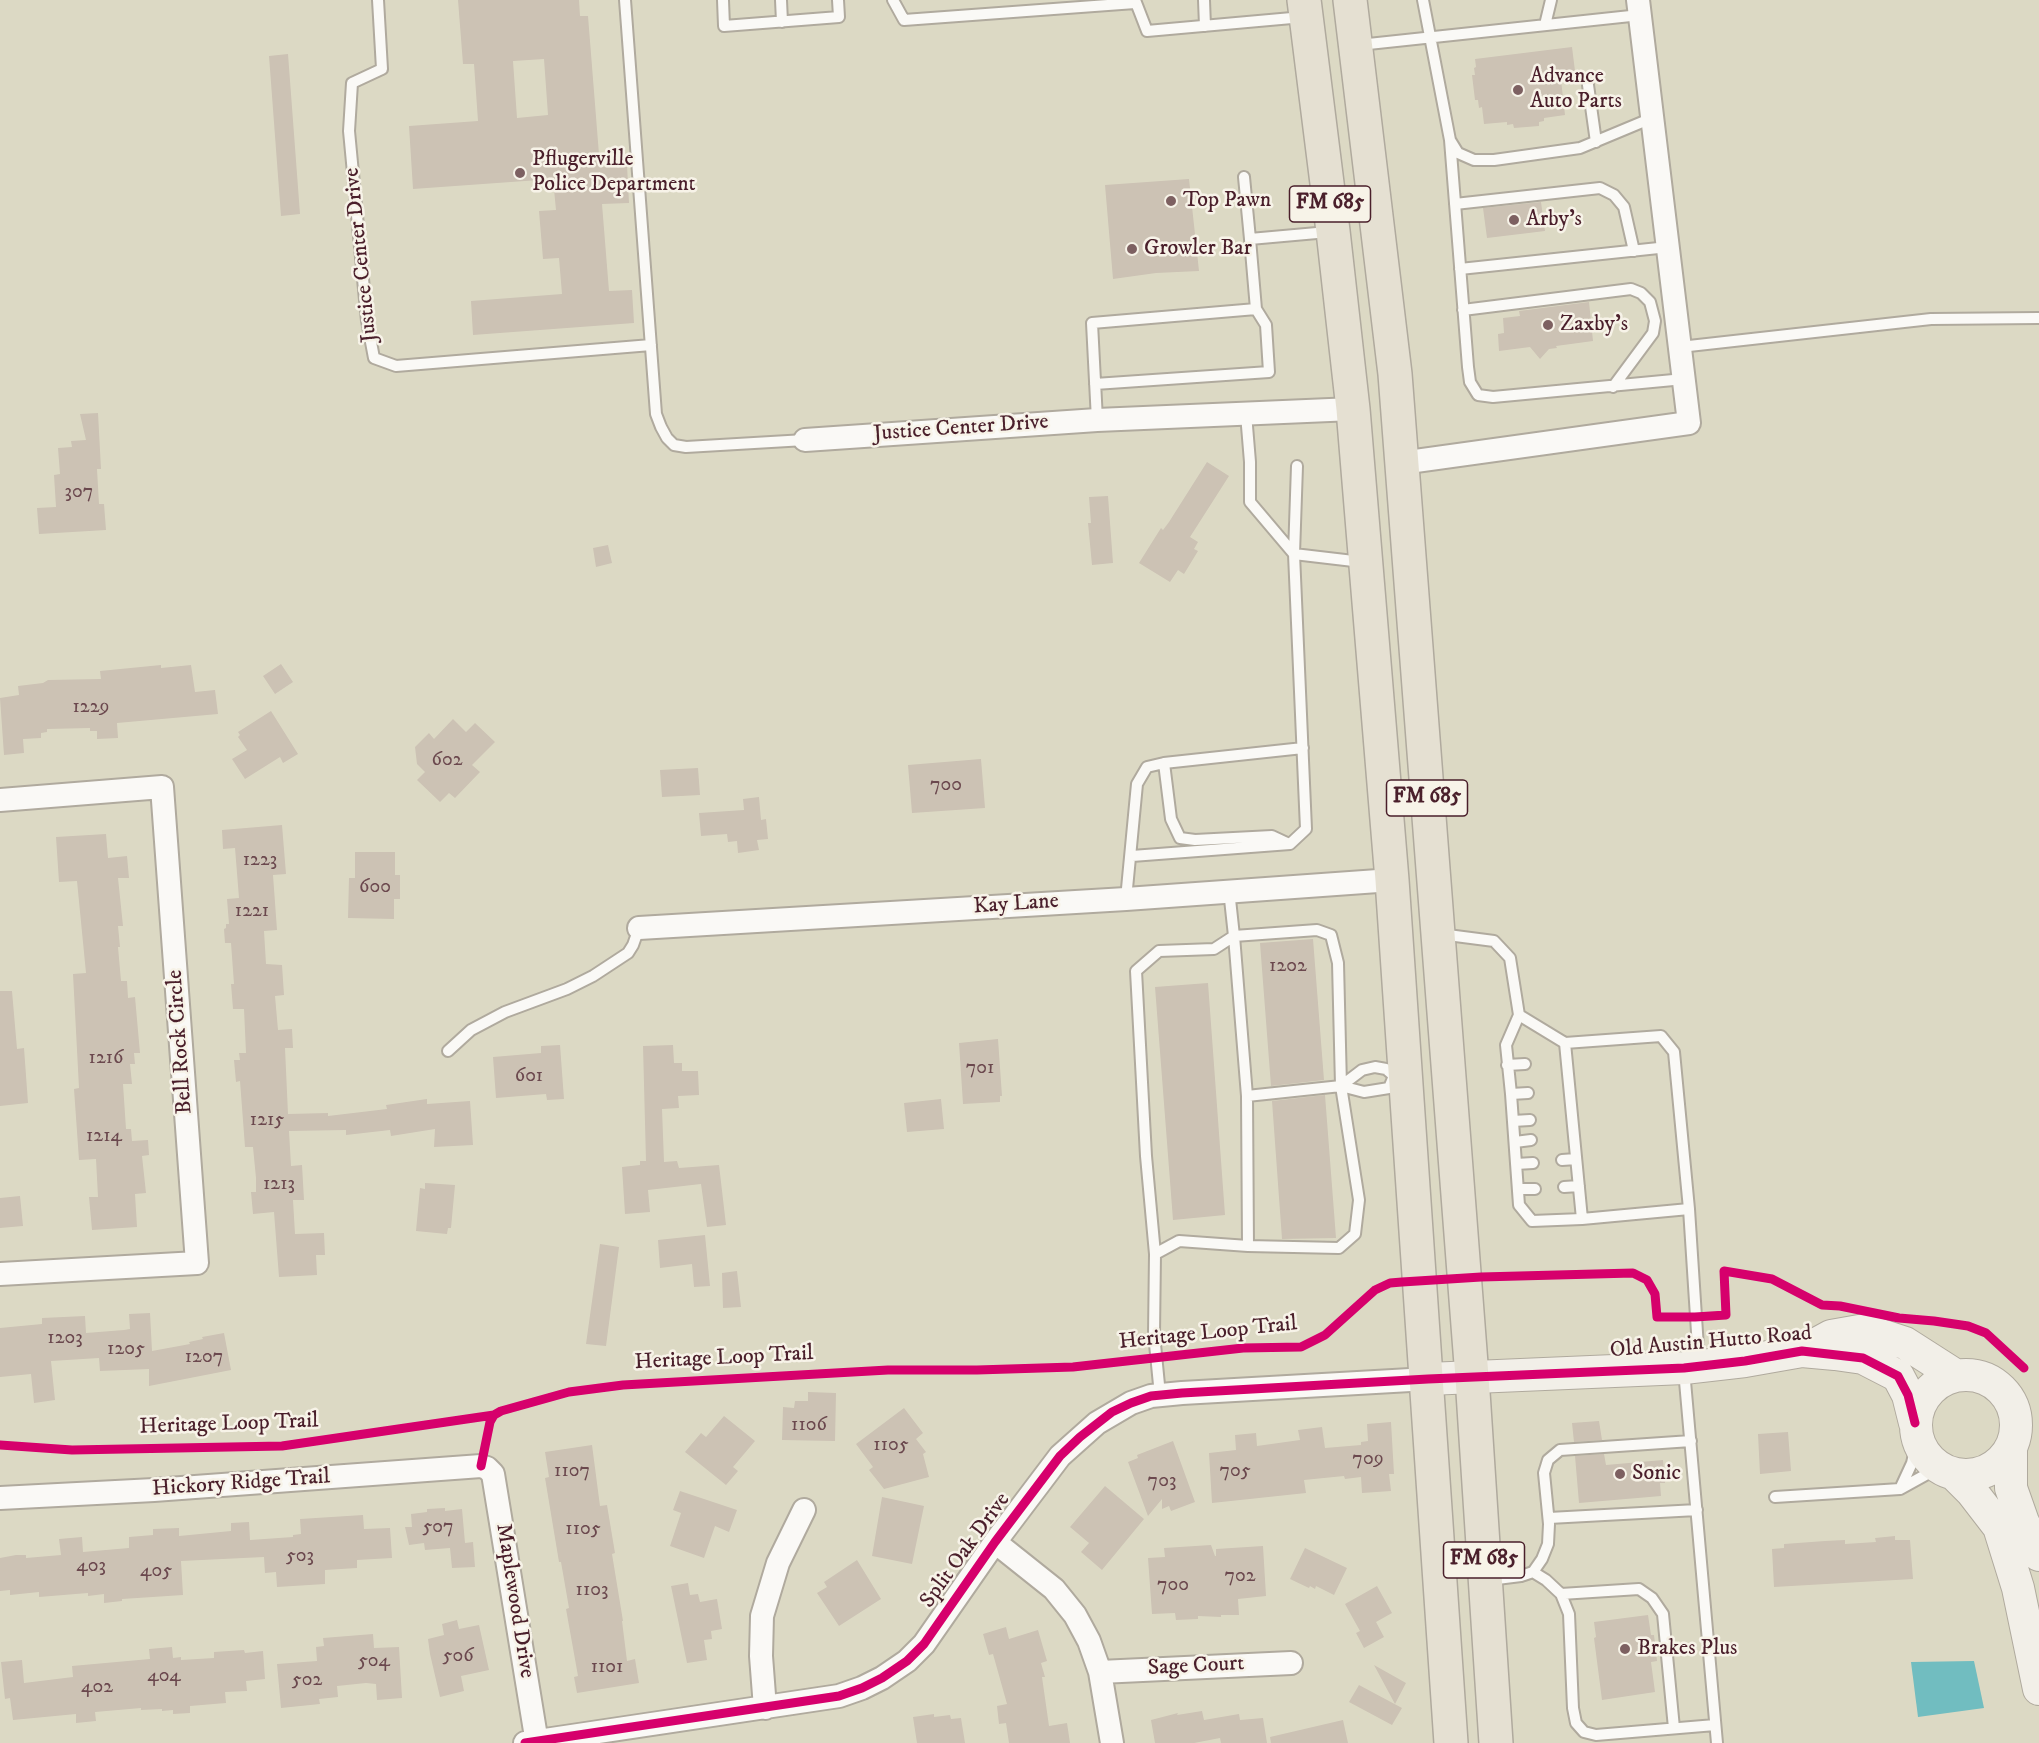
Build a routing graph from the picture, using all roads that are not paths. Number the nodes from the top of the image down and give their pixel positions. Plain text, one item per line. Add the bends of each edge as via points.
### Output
1 (378, 0) edge
2 (625, 0) edge
3 (723, 0) edge
4 (781, 0) edge
5 (838, 0) edge
6 (893, 0) edge
7 (1204, 0) edge
8 (1350, 0) edge
9 (1423, 0) edge
10 (1551, 0) edge
11 (1135, 2) edge
12 (1096, 3) edge
13 (1639, 7) edge
14 (1305, 8) edge
15 (782, 22) junction
16 (1545, 25) junction
17 (1205, 26) junction
18 (1429, 38) junction
19 (1356, 45) junction
20 (1588, 85) dead end
21 (1652, 118) junction
22 (1450, 140) junction
23 (1596, 142) junction
24 (1244, 177) dead end
25 (1455, 204) junction
26 (1333, 231) junction
27 (1250, 239) junction
28 (1668, 247) junction
29 (1634, 251) junction
30 (1460, 268) junction
31 (1256, 309) junction
32 (1463, 310) junction
33 (2039, 318) edge
34 (651, 345) junction
35 (1680, 347) junction
36 (1684, 380) junction
37 (1095, 384) junction
38 (1613, 387) junction
39 (1353, 409) junction
40 (1246, 414) junction
41 (1097, 420) junction
42 (805, 440) joint
43 (1401, 463) junction
44 (1297, 466) dead end
45 (1294, 554) junction
46 (1366, 562) junction
47 (1303, 748) junction
48 (1164, 763) junction
49 (0, 800) edge
50 (1290, 844) junction
51 (1132, 856) junction
52 (1392, 880) junction
53 (1229, 890) junction
54 (1126, 899) junction
55 (639, 928) joint
56 (1438, 933) junction
57 (1234, 936) junction
58 (1519, 1015) junction
59 (1565, 1043) junction
60 (448, 1051) dead end
61 (1567, 1062) junction
62 (1554, 1063) dead end
63 (1525, 1064) dead end
64 (1507, 1065) junction
65 (1400, 1076) junction
66 (1341, 1086) junction
67 (1570, 1091) junction
68 (1558, 1092) dead end
69 (1528, 1093) dead end
70 (1511, 1094) junction
71 (1247, 1096) junction
72 (1572, 1115) junction
73 (1559, 1117) dead end
74 (1530, 1120) dead end
75 (1513, 1122) junction
76 (1574, 1137) junction
77 (1561, 1138) dead end
78 (1531, 1140) dead end
79 (1515, 1142) junction
80 (1576, 1159) junction
81 (1562, 1160) dead end
82 (1533, 1163) dead end
83 (1516, 1164) junction
84 (1579, 1186) junction
85 (1564, 1187) dead end
86 (1518, 1189) junction
87 (1535, 1189) dead end
88 (1689, 1209) junction
89 (1582, 1219) junction
90 (1248, 1245) junction
91 (1155, 1254) junction
92 (0, 1274) edge
93 (1802, 1351) junction
94 (1691, 1367) junction
95 (1955, 1375) junction
96 (1472, 1377) junction
97 (1428, 1379) junction
98 (1160, 1395) junction
99 (1916, 1432) junction
100 (1691, 1441) junction
101 (2011, 1449) junction
102 (481, 1466) joint
103 (1946, 1471) junction
104 (1900, 1489) junction
105 (1775, 1497) dead end
106 (0, 1498) edge
107 (804, 1510) dead end
108 (1697, 1510) junction
109 (1549, 1518) junction
110 (995, 1542) junction
111 (2039, 1555) edge
112 (1533, 1572) junction
113 (1485, 1580) junction
114 (1561, 1594) junction
115 (2035, 1632) edge
116 (1291, 1663) dead end
117 (1100, 1672) junction
118 (2039, 1689) edge
119 (765, 1708) junction
120 (1715, 1725) junction
121 (1674, 1728) junction
122 (533, 1743) edge
123 (1112, 1743) edge
124 (1451, 1743) edge
125 (1496, 1743) edge
126 (1717, 1743) edge

1 - 34 lane, Justice Center Drive via 382,69 352,83 349,131 374,358 396,366
2 - 34 lane, Justice Center Drive
3 - 15 lane via 724,26
4 - 15 lane
5 - 15 lane via 839,17
6 - 12 lane via 904,20
7 - 17 lane
8 - 19 main road, FM 685
9 - 18 lane
10 - 16 lane
11 - 12 lane
11 - 17 lane via 1147,31
13 - 16 lane
13 - 21 street
14 - 17 lane
14 - 26 main road, FM 685
16 - 18 lane
18 - 19 lane
18 - 22 lane
19 - 43 main road, FM 685 via 1395,374
20 - 23 lane
21 - 23 lane
21 - 28 street
22 - 23 lane via 1458,153 1474,160 1580,148
22 - 25 lane
24 - 27 lane
25 - 29 lane via 1600,188 1614,195 1624,207
25 - 30 lane
26 - 27 lane
26 - 39 main road, FM 685
27 - 31 lane
28 - 29 lane
28 - 35 street
29 - 30 lane
30 - 32 lane
31 - 37 lane via 1092,323
31 - 37 lane via 1266,325 1269,372
32 - 38 lane via 1470,382 1478,395
32 - 38 lane via 1631,289 1641,293 1650,302 1655,321 1653,333
33 - 35 lane via 1931,319
34 - 42 lane, Justice Center Drive via 656,414 667,438 675,445
35 - 36 street
36 - 38 lane
36 - 43 street via 1689,423
37 - 41 lane
39 - 40 street, Justice Center Drive
39 - 46 main road, FM 685
40 - 41 street, Justice Center Drive
40 - 45 lane via 1251,502
41 - 42 street, Justice Center Drive
43 - 56 main road, FM 685
44 - 45 lane
45 - 46 lane
45 - 47 lane
46 - 52 main road, FM 685
47 - 48 lane
47 - 50 lane via 1306,829
48 - 50 lane via 1171,819 1180,838 1272,836
48 - 51 lane via 1147,767 1137,784
49 - 92 street, Bell Rock Circle via 162,787 198,1263
50 - 51 lane
51 - 54 lane
52 - 53 street, Kay Lane
52 - 65 main road, FM 685
53 - 54 street, Kay Lane
53 - 57 lane
54 - 55 street, Kay Lane
55 - 60 lane via 628,953 593,976 480,1025
56 - 58 lane via 1494,941 1510,958
56 - 96 main road, FM 685
57 - 66 lane via 1317,930 1330,935 1338,963
57 - 71 lane
57 - 91 lane via 1214,949 1158,951 1136,971
58 - 59 lane
58 - 64 lane via 1506,1045
59 - 61 lane
59 - 88 lane via 1661,1036 1674,1052
61 - 62 lane
61 - 67 lane
63 - 64 lane
64 - 70 lane
65 - 66 lane via 1389,1088 1364,1092
65 - 66 lane via 1375,1067 1362,1070
65 - 97 main road, FM 685
66 - 71 lane
66 - 90 lane via 1359,1200 1355,1234 1339,1248
67 - 68 lane
67 - 72 lane
69 - 70 lane
70 - 75 lane
71 - 90 lane
72 - 73 lane
72 - 76 lane
74 - 75 lane
75 - 79 lane
76 - 77 lane
76 - 80 lane
78 - 79 lane
79 - 83 lane
80 - 81 lane
80 - 84 lane
82 - 83 lane
83 - 86 lane
84 - 85 lane
84 - 89 lane
86 - 87 lane
86 - 89 lane via 1519,1205 1532,1221
88 - 89 lane
88 - 94 lane
90 - 91 lane via 1179,1241
91 - 98 lane via 1154,1334
93 - 94 street, Old Austin Hutto Road
93 - 95 street, Old Austin Hutto Road via 1831,1336 1865,1330 1905,1343
93 - 99 street, Old Austin Hutto Road via 1863,1358 1898,1376 1908,1395
94 - 96 street, Old Austin Hutto Road
94 - 100 lane
95 - 99 street via 1927,1391 1918,1406
95 - 101 street, Old Austin Hutto Road via 1972,1374 1988,1379 2011,1401 2016,1433
96 - 97 street, Old Austin Hutto Road
96 - 113 main road, FM 685
97 - 98 street, Split Oak Drive
97 - 124 main road, FM 685
98 - 110 street, Split Oak Drive via 1112,1412 1080,1437 1060,1456
99 - 103 street, Old Austin Hutto Road via 1925,1456
99 - 104 lane via 1912,1463
100 - 108 lane
100 - 109 lane via 1560,1450 1548,1460 1544,1473
101 - 103 street via 1987,1471 1971,1475
101 - 111 street, Old Austin Hutto Road via 2011,1488
102 - 106 street, Hickory Ridge Trail
102 - 122 street, Maplewood Drive via 494,1474
103 - 104 lane
103 - 115 street, Old Austin Hutto Road via 1972,1492 1999,1527
104 - 105 lane
107 - 119 street via 778,1563 762,1616
108 - 109 lane
108 - 120 lane
109 - 112 lane via 1548,1544
110 - 117 street via 1054,1589 1080,1624
110 - 119 street, Split Oak Drive via 924,1644 907,1661 862,1688 839,1696
112 - 113 lane
112 - 114 lane
113 - 125 main road, FM 685
114 - 121 lane via 1639,1589 1652,1598 1663,1614
114 - 121 lane via 1569,1614 1576,1723 1584,1732 1596,1735
115 - 118 street, Old Austin Hutto Road
116 - 117 street, Sage Court
117 - 123 street
119 - 122 street, Split Oak Drive
120 - 121 lane
120 - 126 lane

